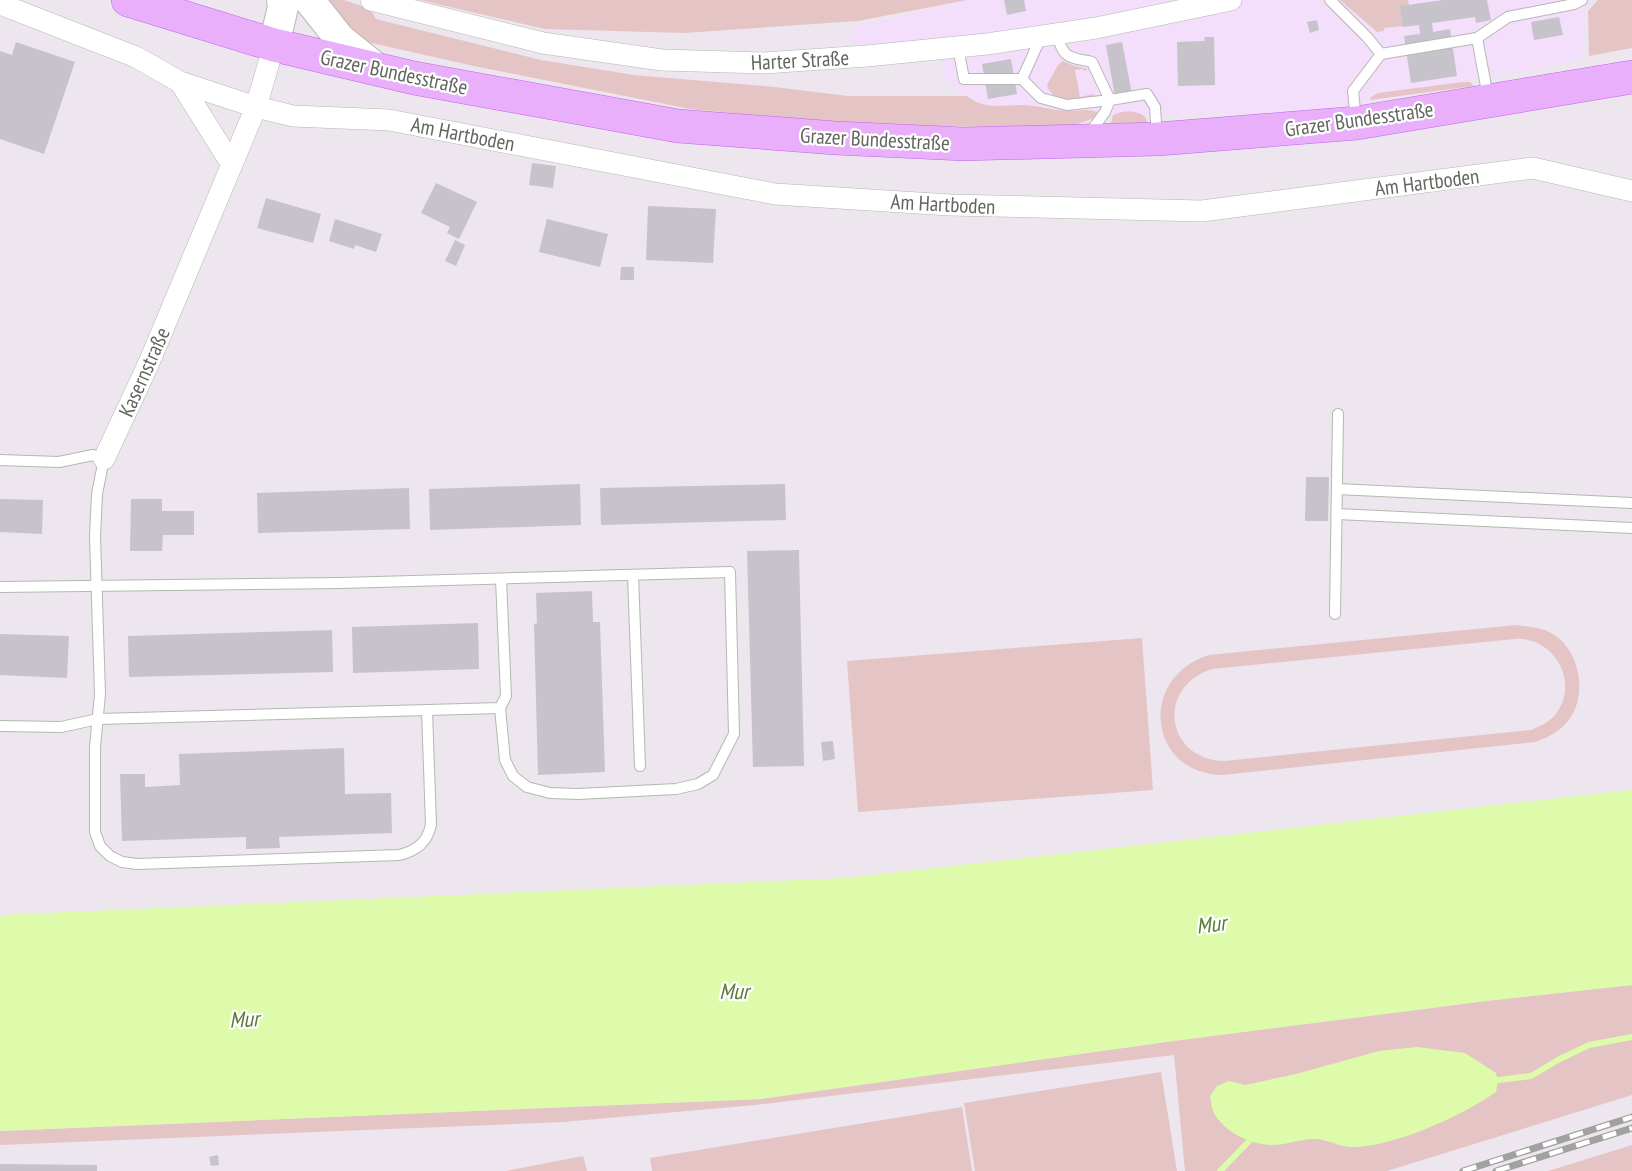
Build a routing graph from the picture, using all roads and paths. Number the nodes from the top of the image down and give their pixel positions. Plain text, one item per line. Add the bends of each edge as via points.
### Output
1 (128, 0) edge
2 (282, 0) edge
3 (371, 0) edge
4 (1231, 0) edge
5 (1330, 0) edge
6 (1582, 0) edge
7 (311, 3) edge
8 (0, 4) edge
9 (1049, 35) junction
10 (1477, 38) junction
11 (274, 45) junction
12 (958, 47) junction
13 (1381, 54) junction
14 (377, 69) junction
15 (1632, 77) edge
16 (1022, 80) junction
17 (180, 82) junction
18 (1110, 99) junction
19 (1488, 100) junction
20 (256, 107) junction
21 (1357, 123) junction
22 (1158, 139) junction
23 (1082, 142) junction
24 (232, 165) junction
25 (1632, 191) edge
26 (1338, 414) dead end
27 (104, 459) junction
28 (0, 460) edge
29 (1337, 489) junction
30 (1632, 503) edge
31 (1337, 514) junction
32 (1632, 528) edge
33 (633, 575) junction
34 (501, 579) junction
35 (0, 587) edge
36 (98, 587) junction
37 (1335, 614) dead end
38 (500, 708) junction
39 (427, 710) junction
40 (98, 719) junction
41 (0, 726) edge
42 (640, 766) dead end

1 - 11 main road, Grazer Bundesstraße
2 - 11 street
3 - 12 street, Harter Straße via 543,43 662,60 764,63
4 - 9 street, Harter Straße
5 - 13 lane
6 - 10 lane via 1508,17
7 - 11 street via 310,26 300,36
7 - 14 street via 340,39
8 - 17 street via 136,57
9 - 12 street, Harter Straße
9 - 16 lane
9 - 18 lane via 1069,56 1092,62
10 - 13 lane
10 - 19 lane
11 - 14 main road, Grazer Bundesstraße
11 - 20 street, Kasernstraße
12 - 16 lane via 964,79
13 - 21 lane via 1353,91
14 - 23 main road, Grazer Bundesstraße via 678,126 964,144
15 - 19 main road, Grazer Bundesstraße
16 - 18 lane via 1041,98 1067,105
17 - 20 street
17 - 24 street
18 - 22 lane via 1147,94 1155,107
18 - 23 lane
19 - 21 main road, Grazer Bundesstraße
20 - 24 street, Kasernstraße
20 - 25 street, Am Hartboden via 293,116 388,120 775,194 927,204 1202,211 1533,168
21 - 22 main road, Grazer Bundesstraße
22 - 23 main road, Grazer Bundesstraße
24 - 27 street, Kasernstraße
26 - 29 lane
27 - 28 lane via 93,455 58,462
27 - 36 lane, Kasernstraße via 95,536
29 - 30 lane
29 - 31 lane
31 - 32 lane
31 - 37 lane
33 - 34 lane
33 - 38 lane via 730,572 734,734 713,775 698,784 665,789 578,794 527,787 513,776 505,760
33 - 42 lane
34 - 36 lane
34 - 38 lane via 506,696
35 - 36 lane
36 - 40 lane, Kasernstraße
38 - 39 lane
39 - 40 lane
39 - 40 lane, Kasernstraße via 431,825 428,838 413,852 149,864 123,862 110,856 100,846 95,832
40 - 41 lane via 61,728

